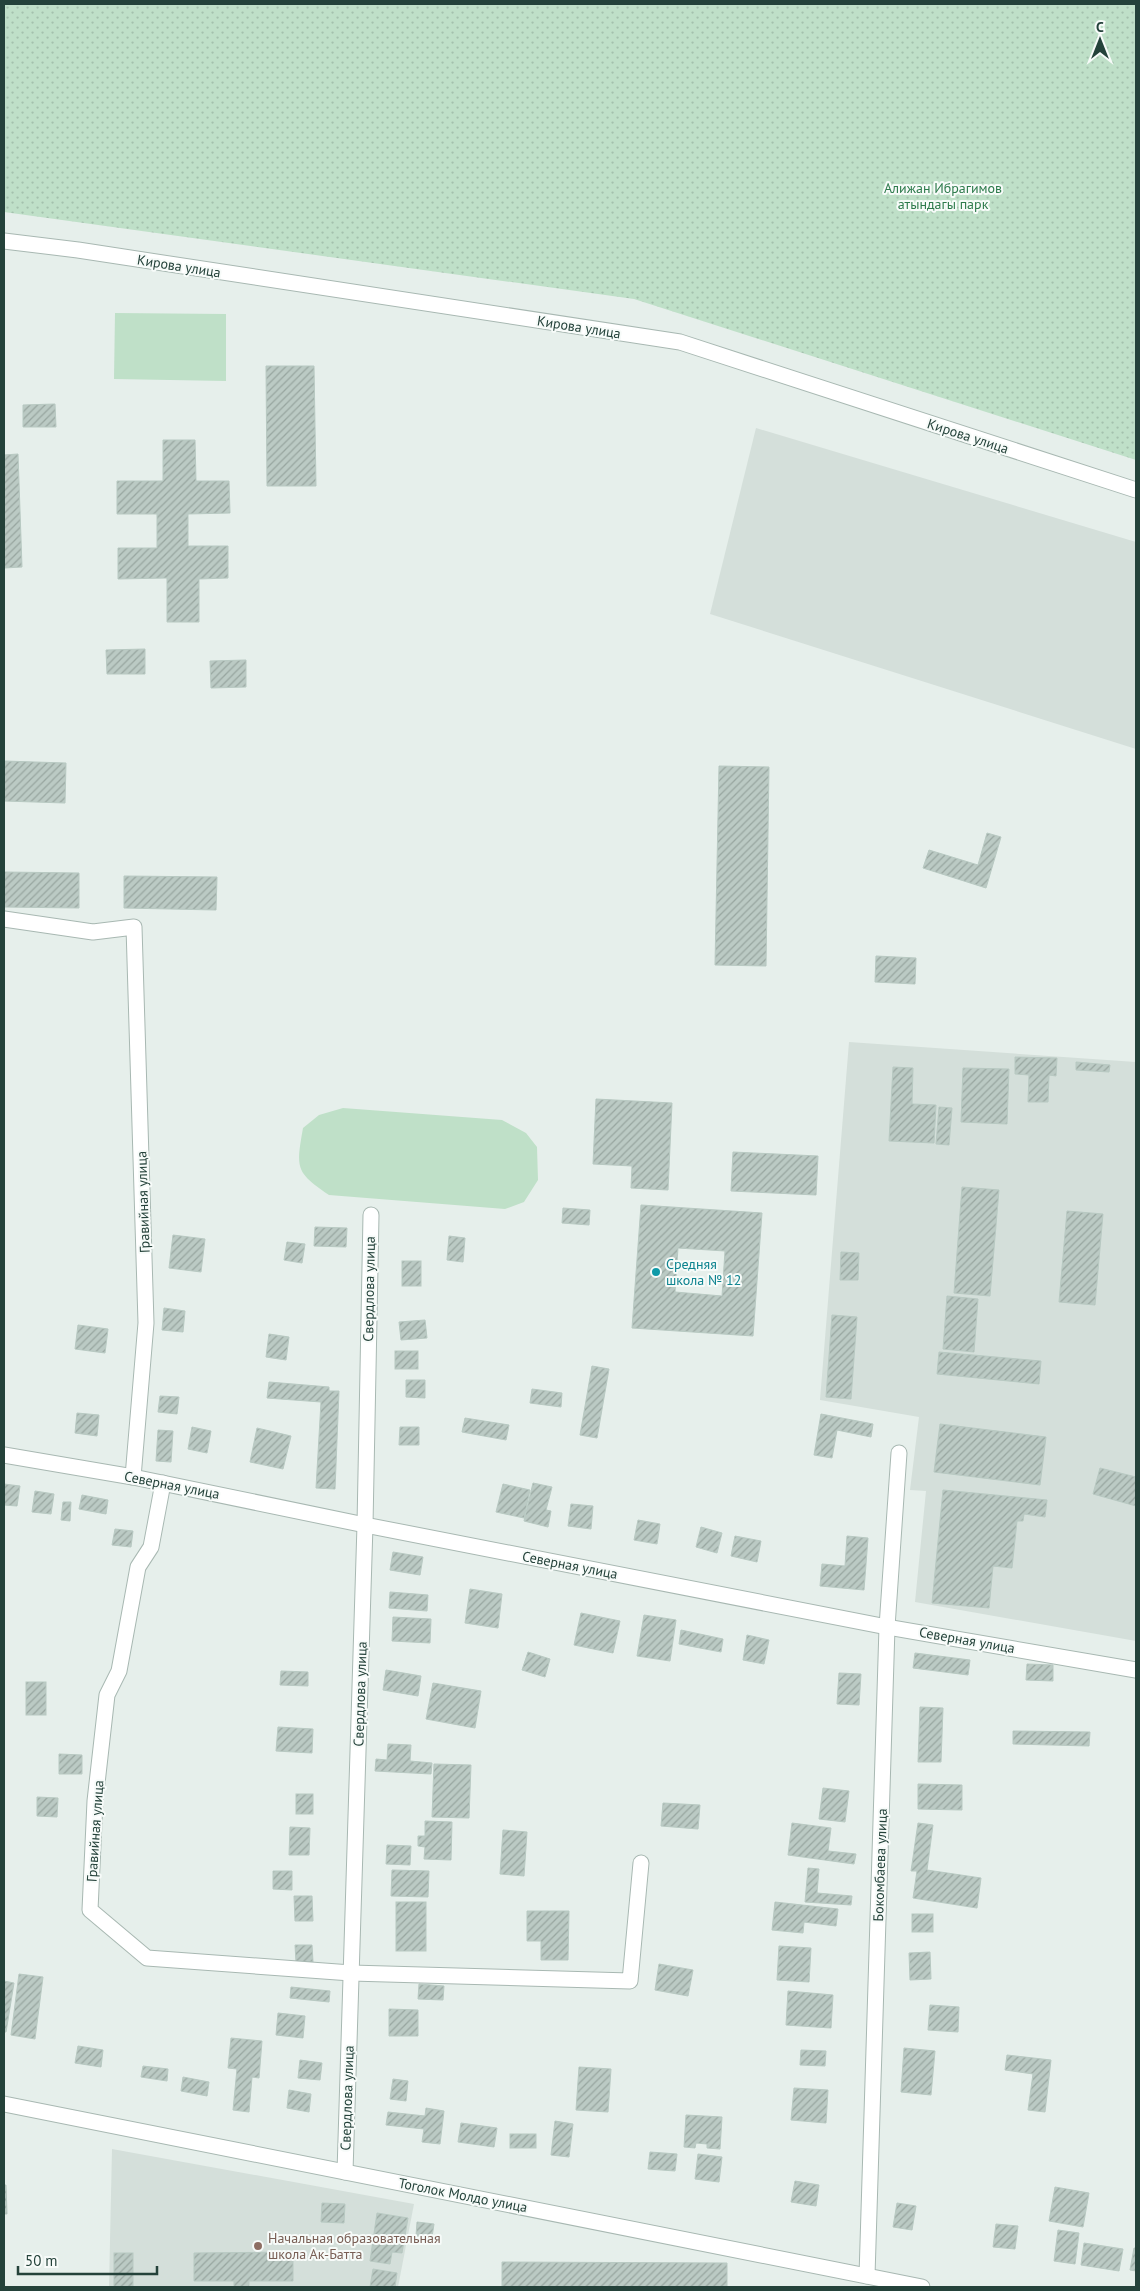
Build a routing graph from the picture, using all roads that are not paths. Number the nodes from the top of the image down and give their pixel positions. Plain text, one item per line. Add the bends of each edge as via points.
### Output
1 (4, 241) edge
2 (1136, 490) edge
3 (4, 919) edge
4 (371, 1215) dead end
5 (899, 1453) dead end
6 (4, 1455) edge
7 (133, 1477) junction
8 (164, 1483) junction
9 (365, 1525) junction
10 (887, 1626) junction
11 (1136, 1670) edge
12 (641, 1863) dead end
13 (351, 1973) junction
14 (4, 2104) edge
15 (345, 2172) junction
16 (867, 2276) junction
17 (922, 2287) edge

1 - 2 street, Кирова улица via 680,342
3 - 7 street, Гравийная улица via 93,932 134,927 146,1323
4 - 9 street, Свердлова улица
5 - 10 street, Бокомбаева улица
6 - 7 street, Северная улица
7 - 8 street, Северная улица
8 - 9 street, Северная улица
8 - 13 street, Гравийная улица via 151,1547 138,1567 119,1671 107,1695 96,1800 90,1910 147,1958
9 - 10 street, Северная улица
9 - 13 street, Свердлова улица
10 - 11 street, Северная улица
10 - 16 street, Бокомбаева улица
12 - 13 street via 630,1981
13 - 15 street, Свердлова улица
14 - 15 street, Тоголок Молдо улица
15 - 16 street, Тоголок Молдо улица
16 - 17 street, Тоголок Молдо улица

